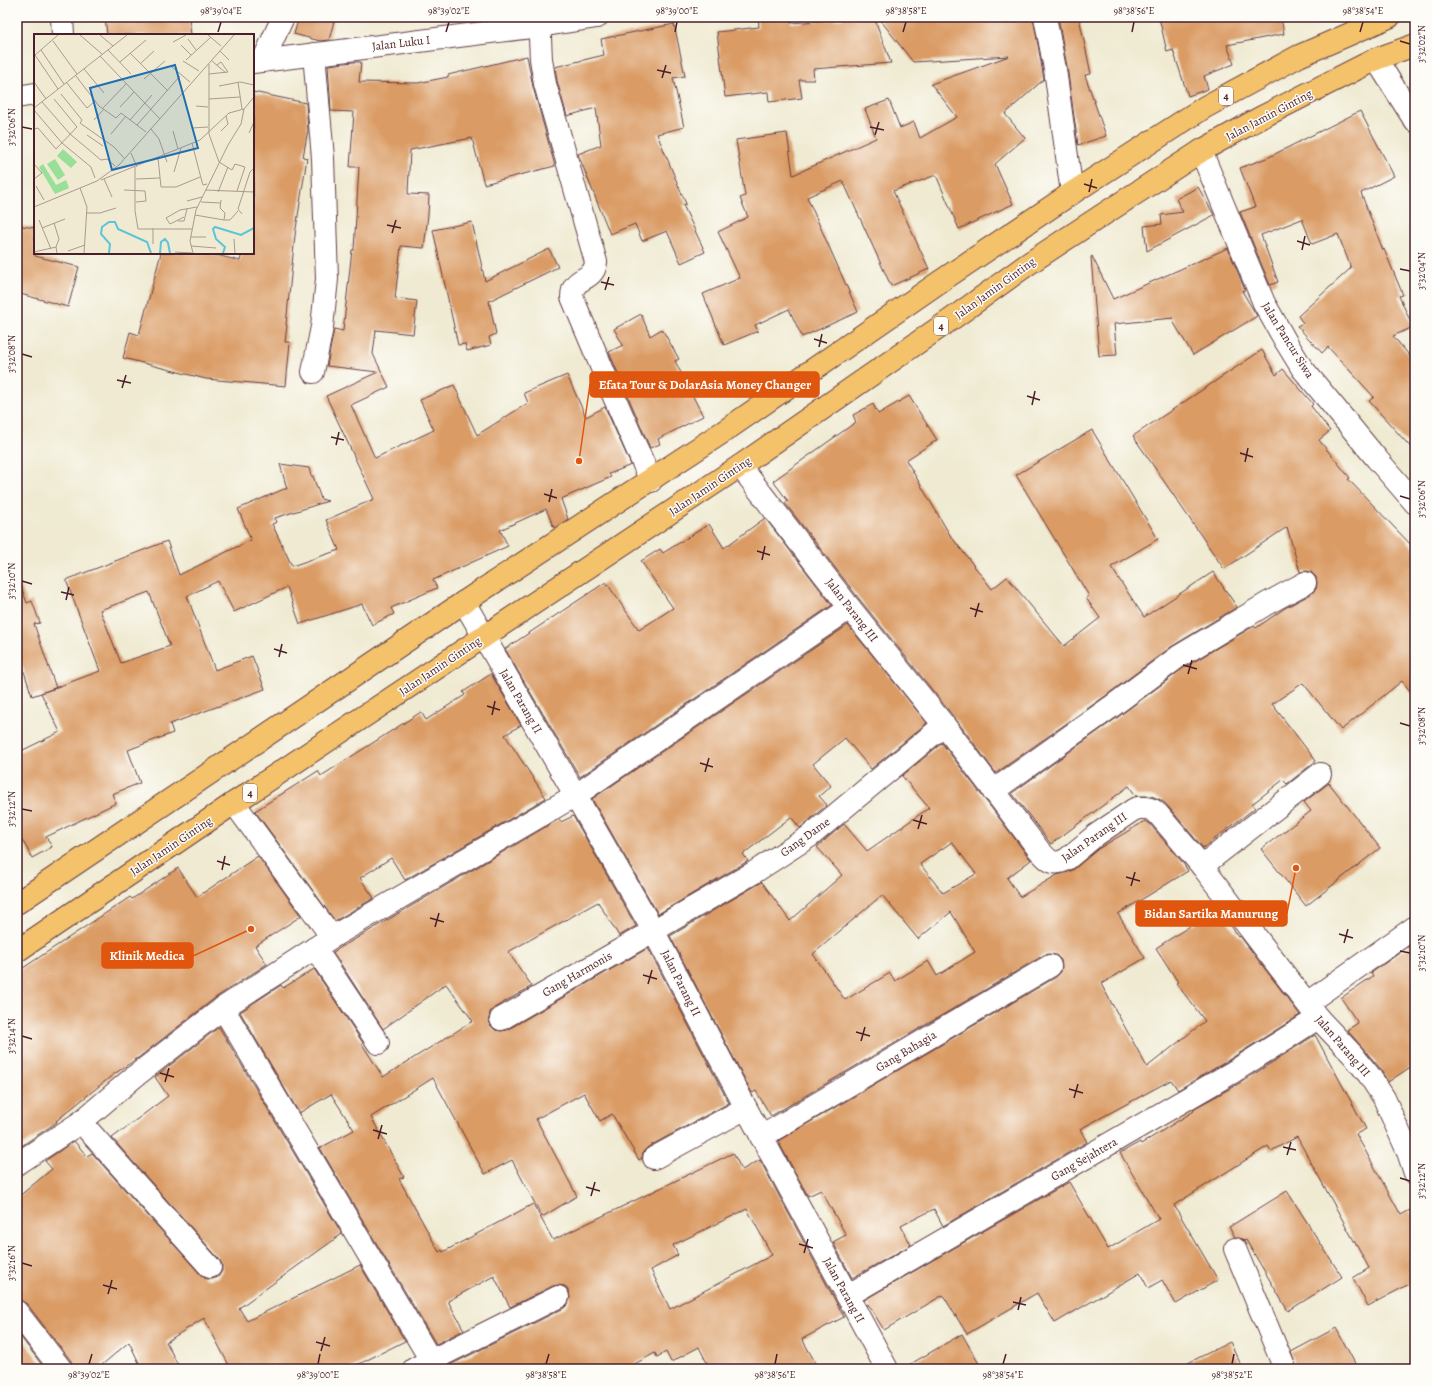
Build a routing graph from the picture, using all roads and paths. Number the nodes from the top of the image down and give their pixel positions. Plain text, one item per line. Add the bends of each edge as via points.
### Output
1 (62, 17) edge
2 (283, 17) edge
3 (597, 17) edge
4 (1045, 17) edge
5 (1389, 17) edge
6 (575, 18) edge
7 (539, 21) edge
8 (63, 34) edge
9 (1415, 45) edge
10 (314, 54) junction
11 (1376, 59) junction
12 (258, 62) edge
13 (34, 94) edge
14 (17, 97) edge
15 (1415, 121) edge
16 (1202, 152) junction
17 (1072, 193) junction
18 (313, 372) dead end
19 (740, 466) junction
20 (651, 481) junction
21 (1415, 503) edge
22 (1305, 584) dead end
23 (464, 602) junction
24 (850, 608) junction
25 (484, 637) junction
26 (944, 725) junction
27 (1320, 774) dead end
28 (993, 791) junction
29 (576, 795) junction
30 (234, 803) junction
31 (1202, 866) junction
32 (17, 903) edge
33 (1415, 927) edge
34 (653, 930) junction
35 (324, 942) junction
36 (17, 951) edge
37 (1050, 966) dead end
38 (223, 1008) junction
39 (1312, 1011) junction
40 (501, 1019) dead end
41 (378, 1043) dead end
42 (746, 1108) junction
43 (81, 1122) junction
44 (762, 1137) junction
45 (654, 1158) dead end
46 (17, 1164) edge
47 (1413, 1165) edge
48 (1235, 1249) dead end
49 (210, 1267) dead end
50 (847, 1296) junction
51 (558, 1297) dead end
52 (17, 1312) edge
53 (427, 1366) edge
54 (61, 1369) edge
55 (887, 1369) edge
56 (1285, 1369) edge

1 - 8 street
2 - 12 street
3 - 6 street, Jalan Luku I
4 - 17 street
5 - 17 highway, 4 via 1299,56 1205,107
6 - 7 street, Jalan Luku I
7 - 10 street, Jalan Luku I
7 - 20 street via 545,84 596,262 596,269 574,285 572,297
9 - 11 highway, Jalan Jamin Ginting / 4
10 - 12 street, Jalan Luku I
10 - 18 street via 323,158 327,279 322,327
11 - 15 street
11 - 16 highway, Jalan Jamin Ginting / 4 via 1260,118
13 - 14 street
16 - 19 highway, Jalan Jamin Ginting / 4 via 1028,264
16 - 21 street, Jalan Pancur Siwa via 1264,303 1286,342 1302,368
17 - 20 highway, 4
19 - 24 street, Jalan Parang III
19 - 25 highway, Jalan Jamin Ginting / 4
20 - 23 highway, 4
22 - 28 street via 1178,657
23 - 25 street, Jalan Parang II
23 - 32 highway, 4
24 - 26 street, Jalan Parang III
24 - 29 street
25 - 29 street, Jalan Parang II
25 - 30 highway, Jalan Jamin Ginting / 4
26 - 28 street, Jalan Parang III
26 - 34 street, Gang Dame via 810,836 753,873
27 - 31 street
28 - 31 street, Jalan Parang III via 1049,861 1062,862 1128,813 1138,808 1147,808 1158,814
29 - 34 street, Jalan Parang II
29 - 35 street
30 - 35 street
30 - 36 highway, Jalan Jamin Ginting / 4
31 - 39 street, Jalan Parang III
33 - 39 street, Gang Sejahtera
34 - 40 street, Gang Harmonis
34 - 42 street, Jalan Parang II
35 - 38 street
35 - 41 street
37 - 44 street, Gang Bahagia
38 - 43 street
38 - 53 street
39 - 47 street, Jalan Parang III via 1353,1055 1384,1098
39 - 50 street, Gang Sejahtera via 1233,1072
42 - 44 street, Jalan Parang II
42 - 45 street
43 - 46 street
43 - 49 street
44 - 50 street, Jalan Parang II
48 - 56 street
50 - 55 street, Jalan Parang II
51 - 53 street
52 - 54 street

